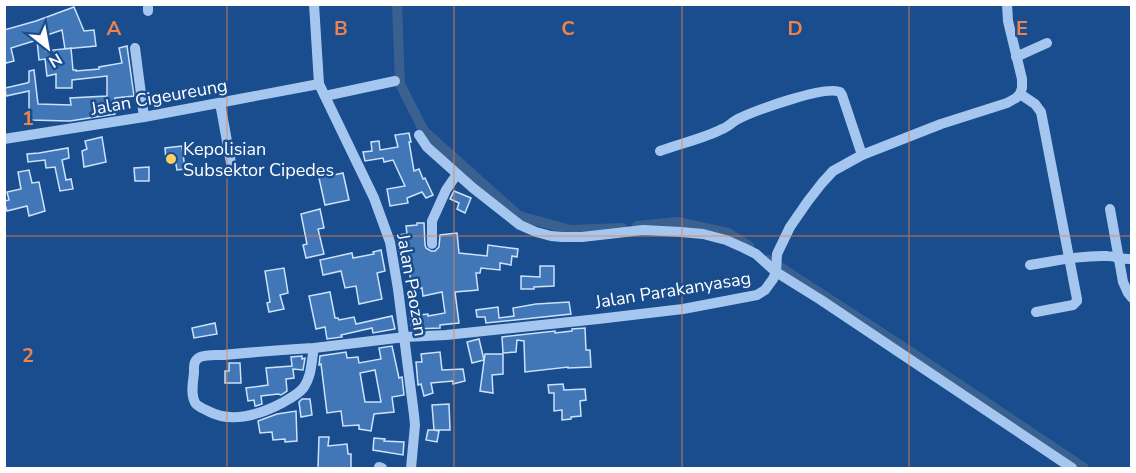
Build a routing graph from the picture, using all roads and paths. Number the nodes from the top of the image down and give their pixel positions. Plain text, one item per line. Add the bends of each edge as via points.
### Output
1 (314, 4) edge
2 (1007, 4) edge
3 (1047, 43) dead end
4 (135, 48) dead end
5 (1016, 57) junction
6 (395, 81) dead end
7 (319, 84) junction
8 (1020, 94) junction
9 (325, 96) junction
10 (220, 103) junction
11 (144, 117) junction
12 (419, 135) dead end
13 (4, 139) edge
14 (660, 151) dead end
15 (862, 155) junction
16 (231, 163) dead end
17 (457, 174) junction
18 (1110, 208) dead end
19 (432, 244) dead end
20 (1070, 259) junction
21 (1118, 259) junction
22 (1131, 259) edge
23 (1030, 265) dead end
24 (776, 269) junction
25 (1131, 298) edge
26 (1036, 312) dead end
27 (405, 337) junction
28 (314, 348) junction
29 (411, 468) edge
30 (1072, 468) edge

1 - 7 street
2 - 5 street
3 - 5 street
4 - 11 street
5 - 8 street via 1022,79
6 - 9 street
7 - 9 street, Jalan Paozan
7 - 10 street, Jalan Cigeureung
8 - 15 street via 1007,103
8 - 20 street via 1041,112
9 - 27 street, Jalan Paozan via 383,220
10 - 11 street, Jalan Cigeureung
10 - 16 street
11 - 13 street, Jalan Cigeureung
12 - 17 street
14 - 15 street via 721,130 766,107 835,89 842,95
15 - 24 street via 833,171 808,201 777,254
17 - 19 street via 432,221
17 - 24 street via 520,225 536,232 562,237 643,230 704,234 744,248
18 - 21 street
20 - 21 street
20 - 23 street
20 - 26 street via 1077,301
21 - 22 street
21 - 25 street
24 - 27 street, Jalan Parakanyasag via 771,283 757,295 728,301 586,321
24 - 30 street
27 - 28 street, Jalan Parakanyasag
27 - 29 street, Jalan Paozan via 415,425
28 - 28 street, Jalan Parakanyasag via 311,371 303,389 269,410 238,417 216,416 196,404 192,392 194,364 199,358

